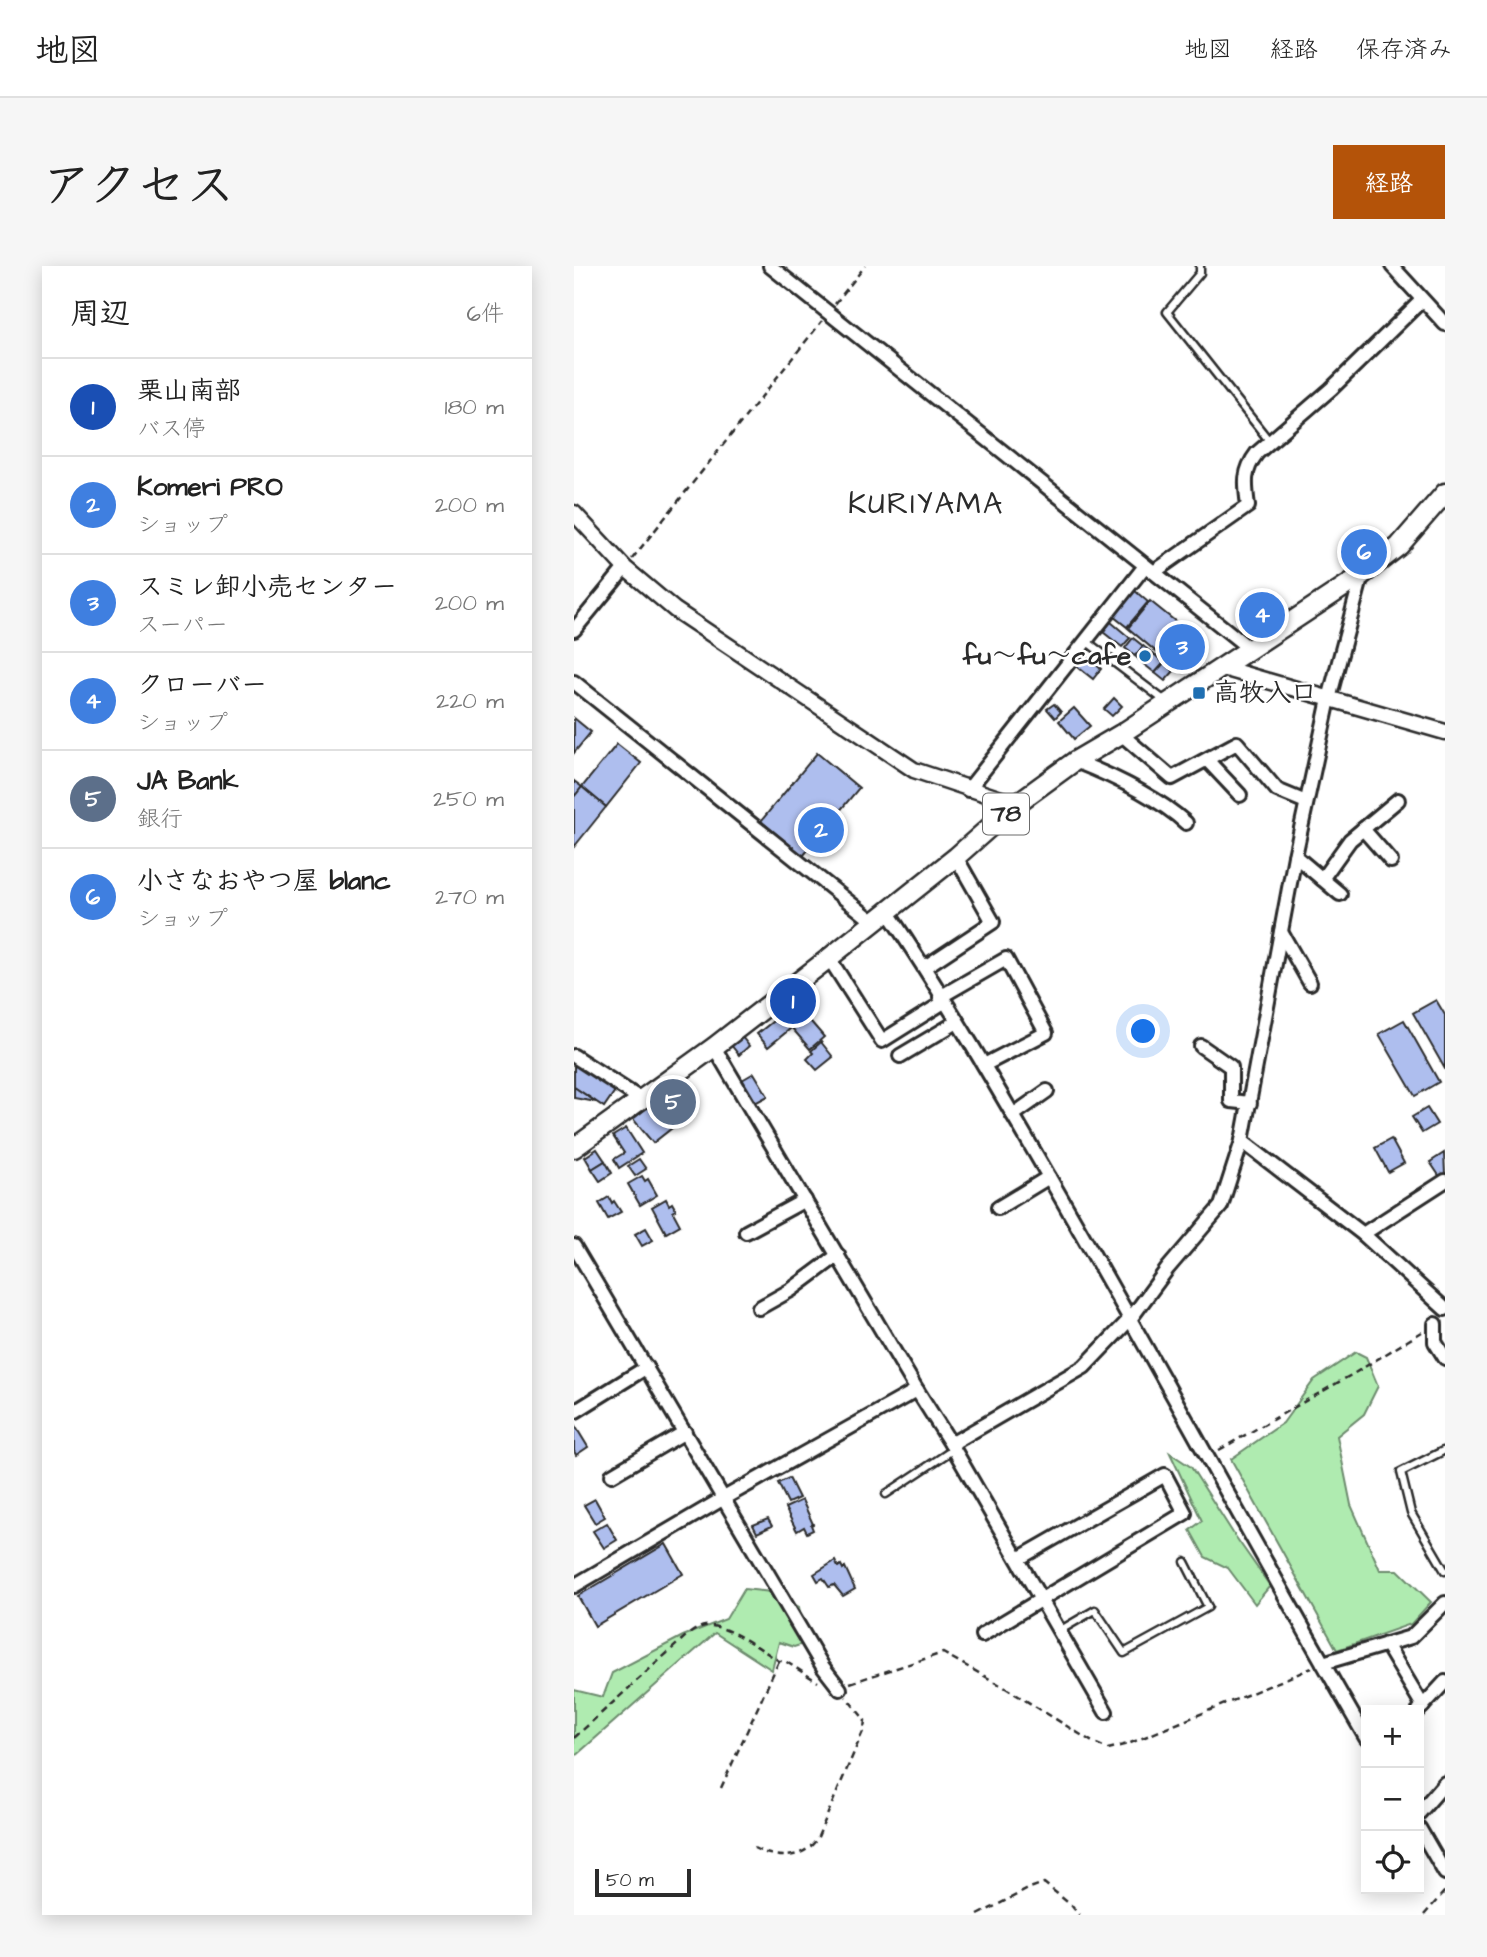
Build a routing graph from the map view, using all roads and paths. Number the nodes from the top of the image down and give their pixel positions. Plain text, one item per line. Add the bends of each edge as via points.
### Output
1 (770, 266) edge
2 (865, 266) edge
3 (1200, 266) edge
4 (1392, 266) edge
5 (1422, 300) junction
6 (828, 313) junction
7 (1445, 324) edge
8 (1271, 443) junction
9 (1445, 493) edge
10 (574, 513) edge
11 (625, 568) junction
12 (1149, 569) junction
13 (1362, 575) junction
14 (574, 630) edge
15 (1086, 640) junction
16 (1250, 649) junction
17 (1223, 668) junction
18 (574, 682) edge
19 (1329, 699) junction
20 (1168, 703) junction
21 (1443, 729) edge
22 (1121, 734) junction
23 (1207, 760) junction
24 (1075, 761) junction
25 (968, 790) junction
26 (1240, 795) dead end
27 (1398, 800) dead end
28 (1306, 803) junction
29 (1016, 804) junction
30 (1186, 823) dead end
31 (1363, 829) junction
32 (1294, 856) junction
33 (956, 857) junction
34 (1391, 861) dead end
35 (1322, 879) junction
36 (1340, 894) dead end
37 (880, 917) junction
38 (1281, 932) junction
39 (829, 958) junction
40 (925, 967) junction
41 (1310, 983) dead end
42 (942, 999) junction
43 (957, 1022) junction
44 (1201, 1046) dead end
45 (714, 1047) junction
46 (574, 1056) edge
47 (900, 1056) dead end
48 (984, 1065) junction
49 (1047, 1091) dead end
50 (642, 1100) junction
51 (1250, 1103) junction
52 (1013, 1115) junction
53 (1242, 1141) junction
54 (574, 1148) edge
55 (1049, 1177) junction
56 (1445, 1181) edge
57 (805, 1200) junction
58 (998, 1208) dead end
59 (746, 1232) dead end
60 (1363, 1234) junction
61 (574, 1246) edge
62 (838, 1255) junction
63 (759, 1308) dead end
64 (1445, 1309) edge
65 (1131, 1318) junction
66 (1435, 1324) joint
67 (1445, 1358) edge
68 (647, 1367) junction
69 (917, 1390) junction
70 (576, 1411) edge
71 (685, 1432) junction
72 (953, 1447) junction
73 (1443, 1451) dead end
74 (1206, 1457) junction
75 (612, 1475) dead end
76 (886, 1494) dead end
77 (724, 1498) junction
78 (1018, 1559) junction
79 (1185, 1562) dead end
80 (1445, 1572) edge
81 (574, 1587) edge
82 (1042, 1599) junction
83 (1445, 1602) edge
84 (1059, 1631) junction
85 (982, 1634) dead end
86 (1386, 1644) junction
87 (779, 1661) junction
88 (1323, 1663) junction
89 (1445, 1682) edge
90 (840, 1689) junction
91 (1419, 1705) edge
92 (1424, 1705) edge
93 (1106, 1712) dead end
94 (1361, 1729) edge
95 (574, 1738) edge
96 (1445, 1783) edge
97 (721, 1788) dead end
98 (1424, 1807) edge
99 (1421, 1831) edge
100 (754, 1848) dead end
101 (1445, 1873) edge
102 (1445, 1891) edge
103 (978, 1915) edge
104 (1079, 1915) edge
105 (1424, 1915) edge

1 - 6 street
2 - 6 path
3 - 8 lane via 1200,273 1167,312
4 - 5 street
5 - 7 street
5 - 8 street
6 - 11 path
6 - 12 street
8 - 12 street via 1250,462 1244,477 1248,506
9 - 13 main road, 78 via 1399,546
10 - 11 street
11 - 14 street
11 - 25 street via 712,636 914,770
12 - 15 street
12 - 16 street
13 - 16 main road, 78
13 - 19 street
15 - 20 lane
15 - 25 street
16 - 17 main road, 78
17 - 19 street
17 - 20 main road, 78
18 - 37 street
19 - 21 street
19 - 28 street
20 - 22 main road, 78
22 - 23 street via 1172,778
22 - 24 main road, 78
23 - 26 street
23 - 28 street via 1237,744 1278,790
24 - 29 main road, 78
24 - 30 street via 1168,806
25 - 29 street
27 - 31 street
28 - 32 street
29 - 33 main road, 78
31 - 34 street
31 - 35 street
32 - 35 street
32 - 38 street
33 - 37 main road, 78
33 - 40 street via 993,922
35 - 36 street
37 - 39 main road, 78
37 - 40 street
38 - 41 street
38 - 51 street
39 - 42 street via 882,1041
39 - 45 main road, 78
40 - 42 street
42 - 43 street
42 - 48 street via 1006,959 1046,1033
43 - 47 street
43 - 48 street
44 - 51 street via 1231,1067 1231,1101
45 - 50 main road, 78
45 - 57 street
46 - 50 street
48 - 52 street
49 - 52 street
50 - 54 main road, 78
51 - 53 street
52 - 55 street
53 - 60 street
53 - 65 street via 1221,1206
55 - 58 street
55 - 65 street
56 - 60 street
57 - 59 street
57 - 62 street
60 - 64 street
61 - 68 street
62 - 63 street
62 - 69 street
65 - 72 street via 1084,1367
65 - 74 street
66 - 67 street via 1435,1342
66 - 74 path
68 - 70 street
68 - 71 street
69 - 72 street
69 - 77 street
71 - 75 street
71 - 77 street
72 - 76 lane
72 - 78 street
73 - 80 lane via 1401,1472 1411,1513
74 - 88 street
77 - 81 street
77 - 90 street
78 - 82 street
78 - 82 street via 1165,1475 1185,1513
79 - 84 lane via 1208,1606 1124,1653 1095,1610
82 - 84 street
82 - 85 street
83 - 86 street via 1411,1637
84 - 93 street
86 - 88 street
86 - 91 street
87 - 90 path via 834,1693
87 - 95 path via 717,1626 698,1628
87 - 97 path
88 - 90 path via 1108,1749 943,1653 857,1679
88 - 94 street
89 - 92 street
90 - 100 path via 865,1720 864,1729 817,1839 812,1847 787,1857
96 - 98 street
99 - 101 street
102 - 105 path
103 - 104 path via 1044,1883

